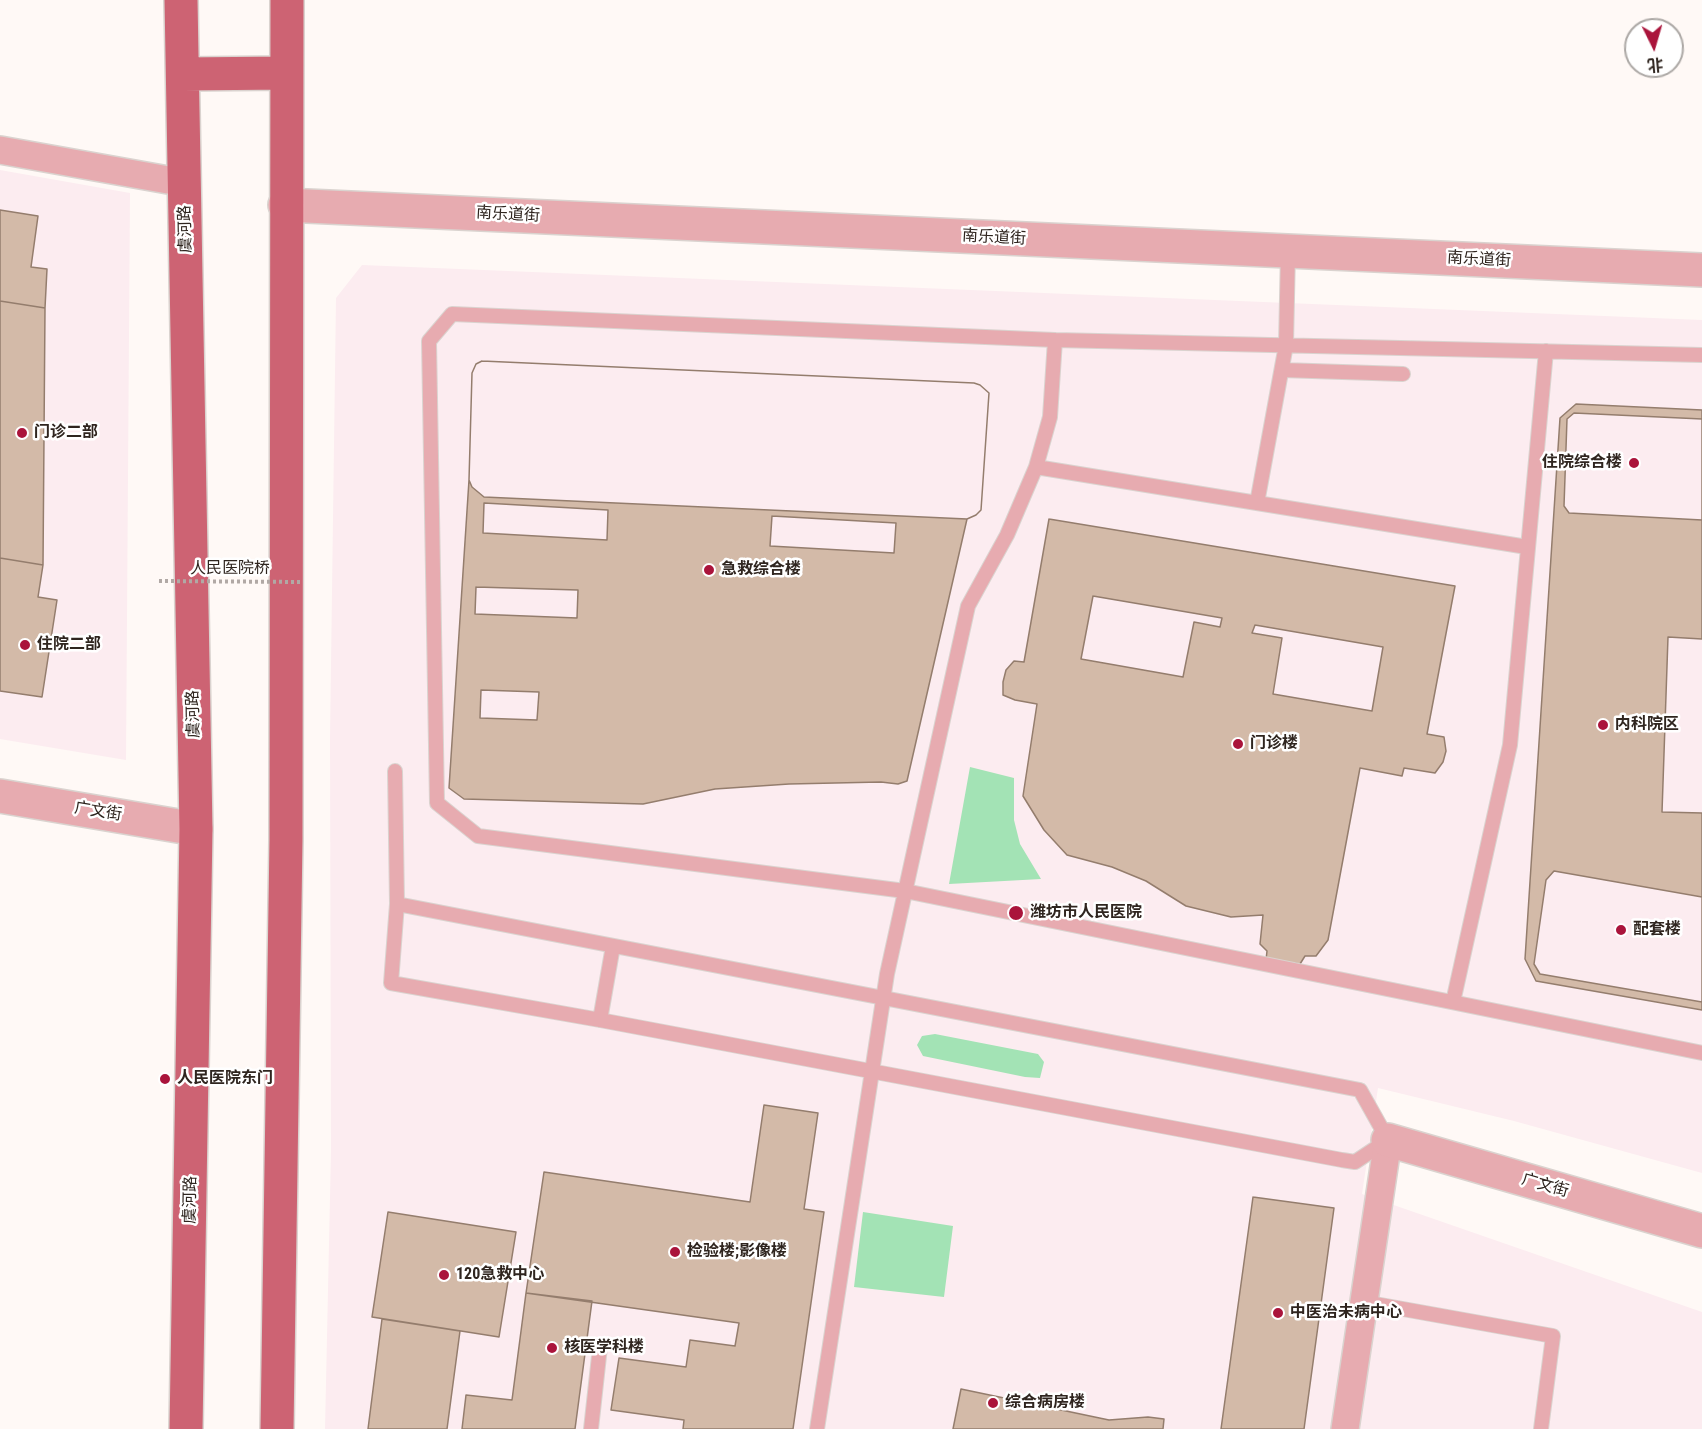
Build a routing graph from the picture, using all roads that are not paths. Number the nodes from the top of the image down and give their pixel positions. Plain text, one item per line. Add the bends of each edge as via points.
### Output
1 (181, 0) edge
2 (287, 0) edge
3 (286, 73) junction
4 (183, 74) junction
5 (0, 150) edge
6 (185, 183) junction
7 (285, 205) junction
8 (1288, 251) junction
9 (1702, 270) edge
10 (1055, 340) junction
11 (1286, 345) junction
12 (1546, 351) junction
13 (1702, 355) edge
14 (1282, 370) junction
15 (1403, 374) dead end
16 (1036, 468) junction
17 (1257, 503) junction
18 (1527, 546) junction
19 (395, 771) dead end
20 (0, 796) edge
21 (196, 829) junction
22 (905, 891) junction
23 (397, 904) junction
24 (613, 946) junction
25 (882, 998) junction
26 (1453, 1002) junction
27 (600, 1020) junction
28 (1702, 1053) edge
29 (871, 1071) junction
30 (1388, 1140) junction
31 (1702, 1231) edge
32 (1364, 1302) junction
33 (600, 1347) dead end
34 (186, 1429) edge
35 (277, 1429) edge
36 (591, 1429) edge
37 (817, 1429) edge
38 (1345, 1429) edge
39 (1541, 1429) edge

1 - 4 main road, 虞河路
2 - 3 main road
3 - 4 main road
3 - 7 main road
4 - 6 main road, 虞河路
5 - 6 street
6 - 21 main road, 虞河路
7 - 8 street, 南乐道街
7 - 35 main road via 286,840
8 - 9 street, 南乐道街
8 - 11 lane
10 - 11 lane
10 - 16 lane via 1050,417
10 - 22 lane via 452,314 429,341 437,803 478,836
11 - 12 lane
11 - 14 lane
12 - 13 lane
12 - 18 lane
14 - 15 lane
14 - 17 lane
16 - 17 lane
16 - 22 lane via 1007,535 968,606
17 - 18 lane
18 - 26 lane via 1510,745
19 - 23 lane
20 - 21 street, 广文街
21 - 34 main road, 虞河路
22 - 25 lane
22 - 26 lane
23 - 24 lane
23 - 27 lane via 392,983
24 - 25 lane
24 - 27 lane
25 - 29 lane
25 - 30 lane via 1360,1090
26 - 28 lane
27 - 29 lane
29 - 30 lane via 1355,1162
29 - 37 lane
30 - 31 street, 广文街
30 - 32 street
32 - 38 street
32 - 39 lane via 1553,1336
33 - 36 lane

